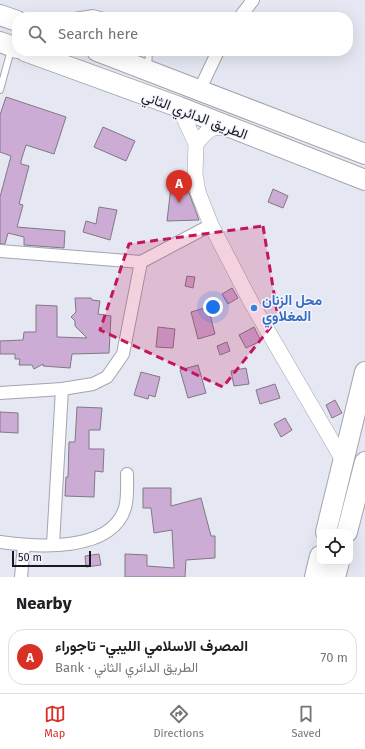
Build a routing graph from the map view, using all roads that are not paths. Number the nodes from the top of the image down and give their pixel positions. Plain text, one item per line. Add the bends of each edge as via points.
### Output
1 (253, 0) edge
2 (244, 12) edge
3 (0, 15) edge
4 (12, 19) edge
5 (12, 53) edge
6 (39, 56) edge
7 (122, 56) edge
8 (216, 56) edge
9 (148, 61) edge
10 (0, 90) edge
11 (200, 90) junction
12 (179, 107) junction
13 (244, 134) junction
14 (196, 144) junction
15 (365, 154) edge
16 (342, 171) junction
17 (365, 180) edge
18 (365, 192) edge
19 (211, 225) junction
20 (0, 251) edge
21 (141, 262) junction
22 (365, 372) edge
23 (62, 390) junction
24 (0, 393) edge
25 (343, 460) junction
26 (365, 462) edge
27 (127, 474) dead end
28 (362, 490) edge
29 (327, 529) edge
30 (348, 529) edge
31 (0, 542) edge
32 (54, 544) junction
33 (24, 545) junction
34 (318, 565) edge
35 (338, 565) edge
36 (21, 577) edge
37 (315, 577) edge
38 (335, 577) edge

1 - 2 street
3 - 4 highway
5 - 10 lane
6 - 12 highway, الطريق الدائري الثاني
7 - 9 highway, الطريق الدائري الثاني
8 - 11 street
9 - 11 highway, الطريق الدائري الثاني
11 - 15 highway, الطريق الدائري الثاني
12 - 13 highway, الطريق الدائري الثاني
12 - 14 street
13 - 14 street via 218,126 205,133
13 - 16 highway, الطريق الدائري الثاني
14 - 19 street via 195,174 198,192
16 - 17 highway, الطريق الدائري الثاني
16 - 18 highway
19 - 21 street
19 - 25 street via 252,304
20 - 21 street
21 - 23 street via 123,354 115,368 107,377 93,384
22 - 25 highway
23 - 24 street
23 - 32 street
25 - 29 highway
26 - 28 highway
27 - 32 street via 124,509 109,531 85,541
28 - 30 highway
31 - 33 street
32 - 33 street
33 - 36 street
34 - 37 highway
35 - 38 highway

